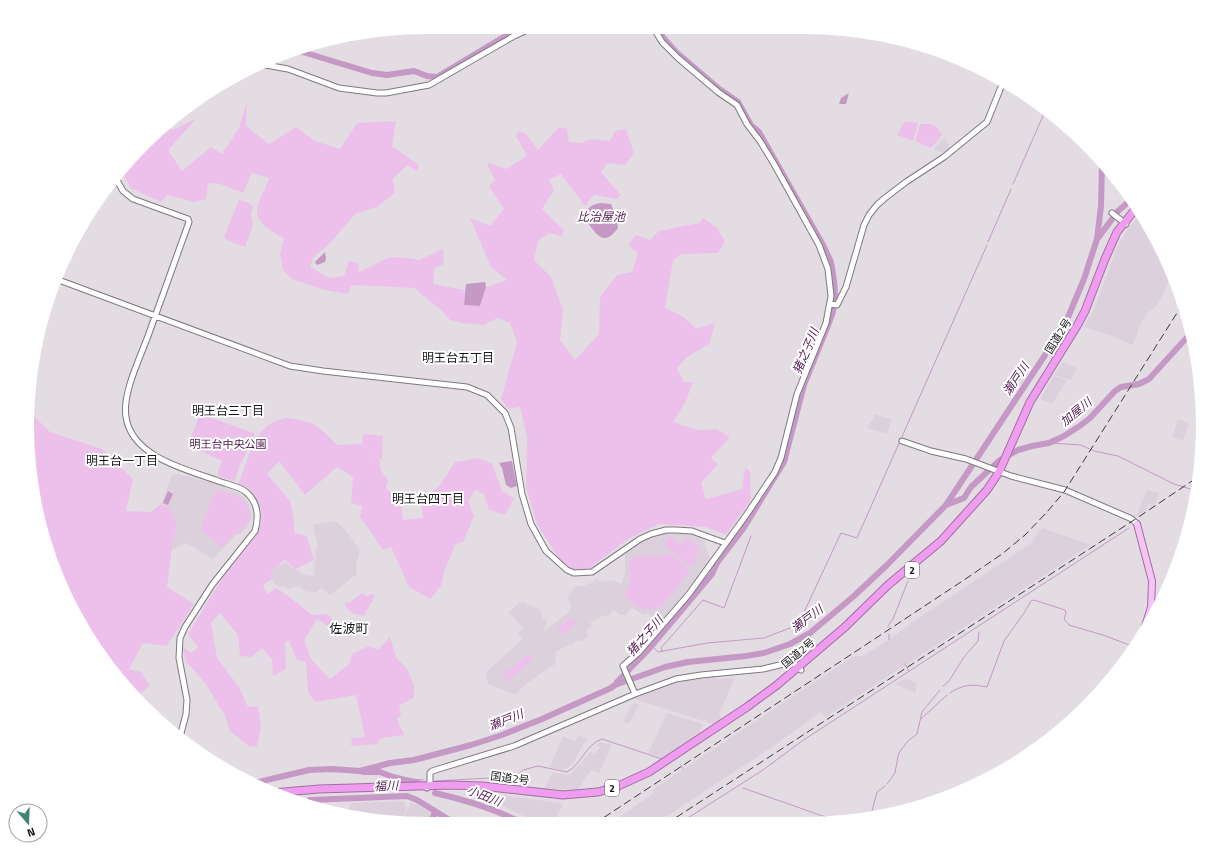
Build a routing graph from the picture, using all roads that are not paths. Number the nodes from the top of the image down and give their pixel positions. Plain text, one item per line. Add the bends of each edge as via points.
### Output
1 (518, 34) edge
2 (657, 34) edge
3 (271, 66) edge
4 (1002, 87) edge
5 (118, 183) edge
6 (1132, 212) edge
7 (1112, 214) dead end
8 (1134, 214) edge
9 (1123, 222) junction
10 (62, 281) edge
11 (832, 305) junction
12 (155, 316) junction
13 (902, 441) dead end
14 (999, 472) junction
15 (1137, 524) joint
16 (725, 543) junction
17 (1150, 610) edge
18 (800, 669) junction
19 (635, 692) junction
20 (181, 732) edge
21 (427, 787) junction
22 (288, 792) edge
23 (296, 795) edge

1 - 3 street via 429,85 386,93 339,88 288,69
2 - 11 street via 678,58 737,105 823,254 830,275
4 - 11 street via 987,122 877,204 864,225 843,296
5 - 12 street via 123,191 133,199 188,219 189,222
6 - 9 highway, 国道2号 / 2
7 - 9 street
8 - 9 highway, 国道2号 / 2
9 - 14 highway, 国道2号 / 2 via 1088,312 1033,403
10 - 12 street
11 - 16 street via 796,394 779,464
12 - 16 street via 290,366 467,386 487,395 504,414 511,428 522,494 531,524 546,551 571,572 592,572 640,539 666,530 692,532
12 - 20 street via 126,398 128,427 141,446 168,462 246,492 258,512 255,531 212,585 180,638 179,658 187,700
13 - 14 street via 931,451 966,458
14 - 15 street via 1065,490 1132,519
14 - 18 highway, 国道2号 / 2 via 985,500 942,544
15 - 17 main road via 1152,581
16 - 19 street via 689,594 624,666
18 - 19 street via 792,662 688,677
18 - 21 highway, 国道2号 / 2 via 770,697 674,761 619,790 591,797 562,798
19 - 21 street via 514,746 432,771
21 - 22 highway, 国道2号 / 2
21 - 23 highway, 国道2号 / 2

